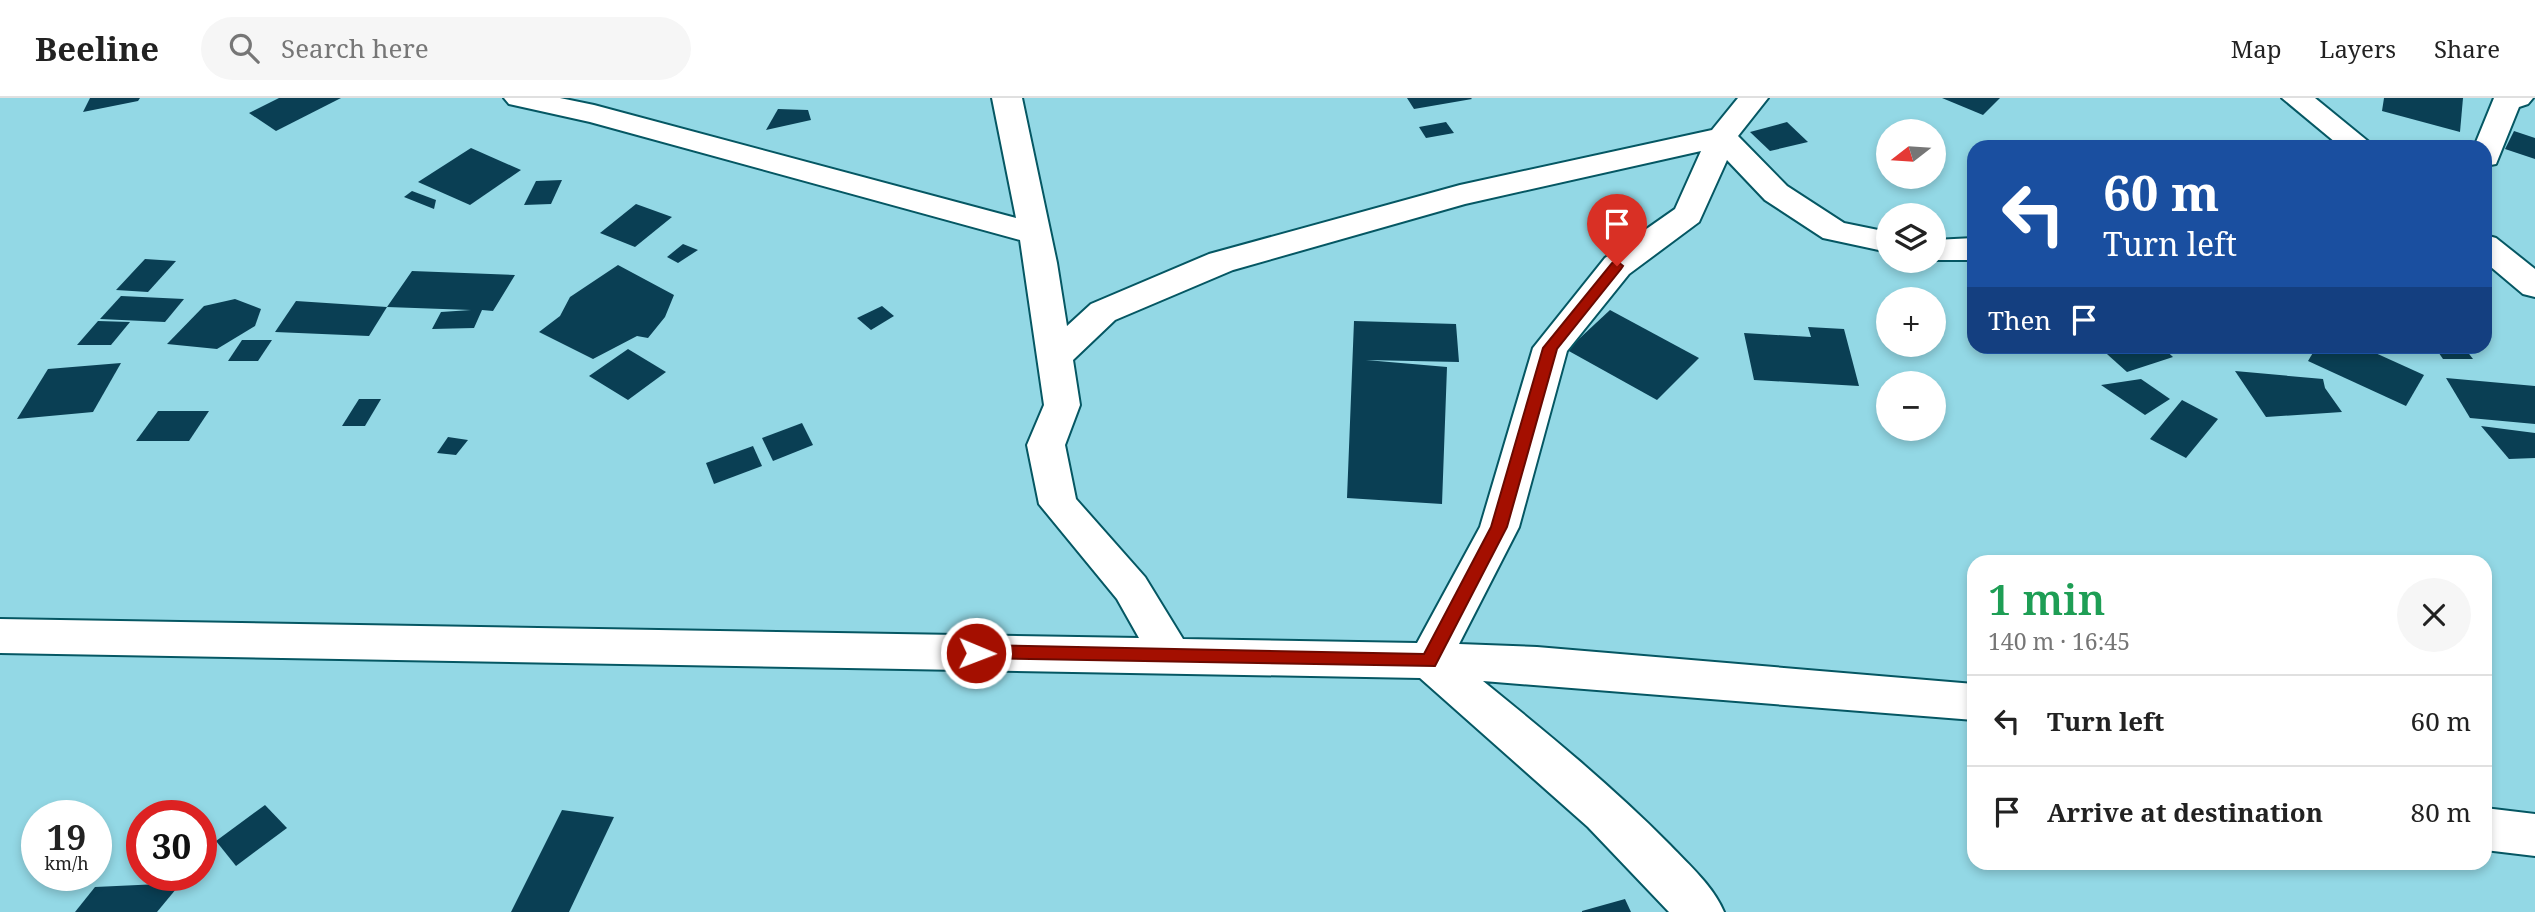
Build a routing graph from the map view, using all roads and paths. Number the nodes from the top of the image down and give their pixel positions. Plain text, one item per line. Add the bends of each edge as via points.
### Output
1 (519, 98) edge
2 (1007, 98) edge
3 (1753, 98) edge
4 (2297, 98) edge
5 (2518, 98) edge
6 (1722, 137) junction
7 (2351, 140) edge
8 (2491, 140) edge
9 (1034, 233) junction
10 (1876, 240) edge
11 (1967, 249) edge
12 (1946, 250) edge
13 (2492, 251) edge
14 (2510, 266) edge
15 (2535, 286) edge
16 (1055, 357) junction
17 (0, 636) edge
18 (1171, 656) junction
19 (1429, 661) junction
20 (1967, 701) edge
21 (2492, 830) edge
22 (2535, 835) edge
23 (1700, 912) edge

1 - 9 street via 594,114
2 - 9 street
3 - 6 street
4 - 7 street
5 - 8 street via 2506,102
6 - 10 street via 1776,193 1834,232
6 - 16 street via 1460,195 1221,261 1103,312
6 - 19 street via 1688,215 1617,266 1550,348 1499,527
9 - 16 street
11 - 12 street
13 - 14 street
14 - 15 street
16 - 18 street via 1062,405 1046,445 1058,504 1131,588
17 - 18 street
18 - 19 street
19 - 20 street via 1537,665
19 - 23 street via 1570,780
21 - 22 street

